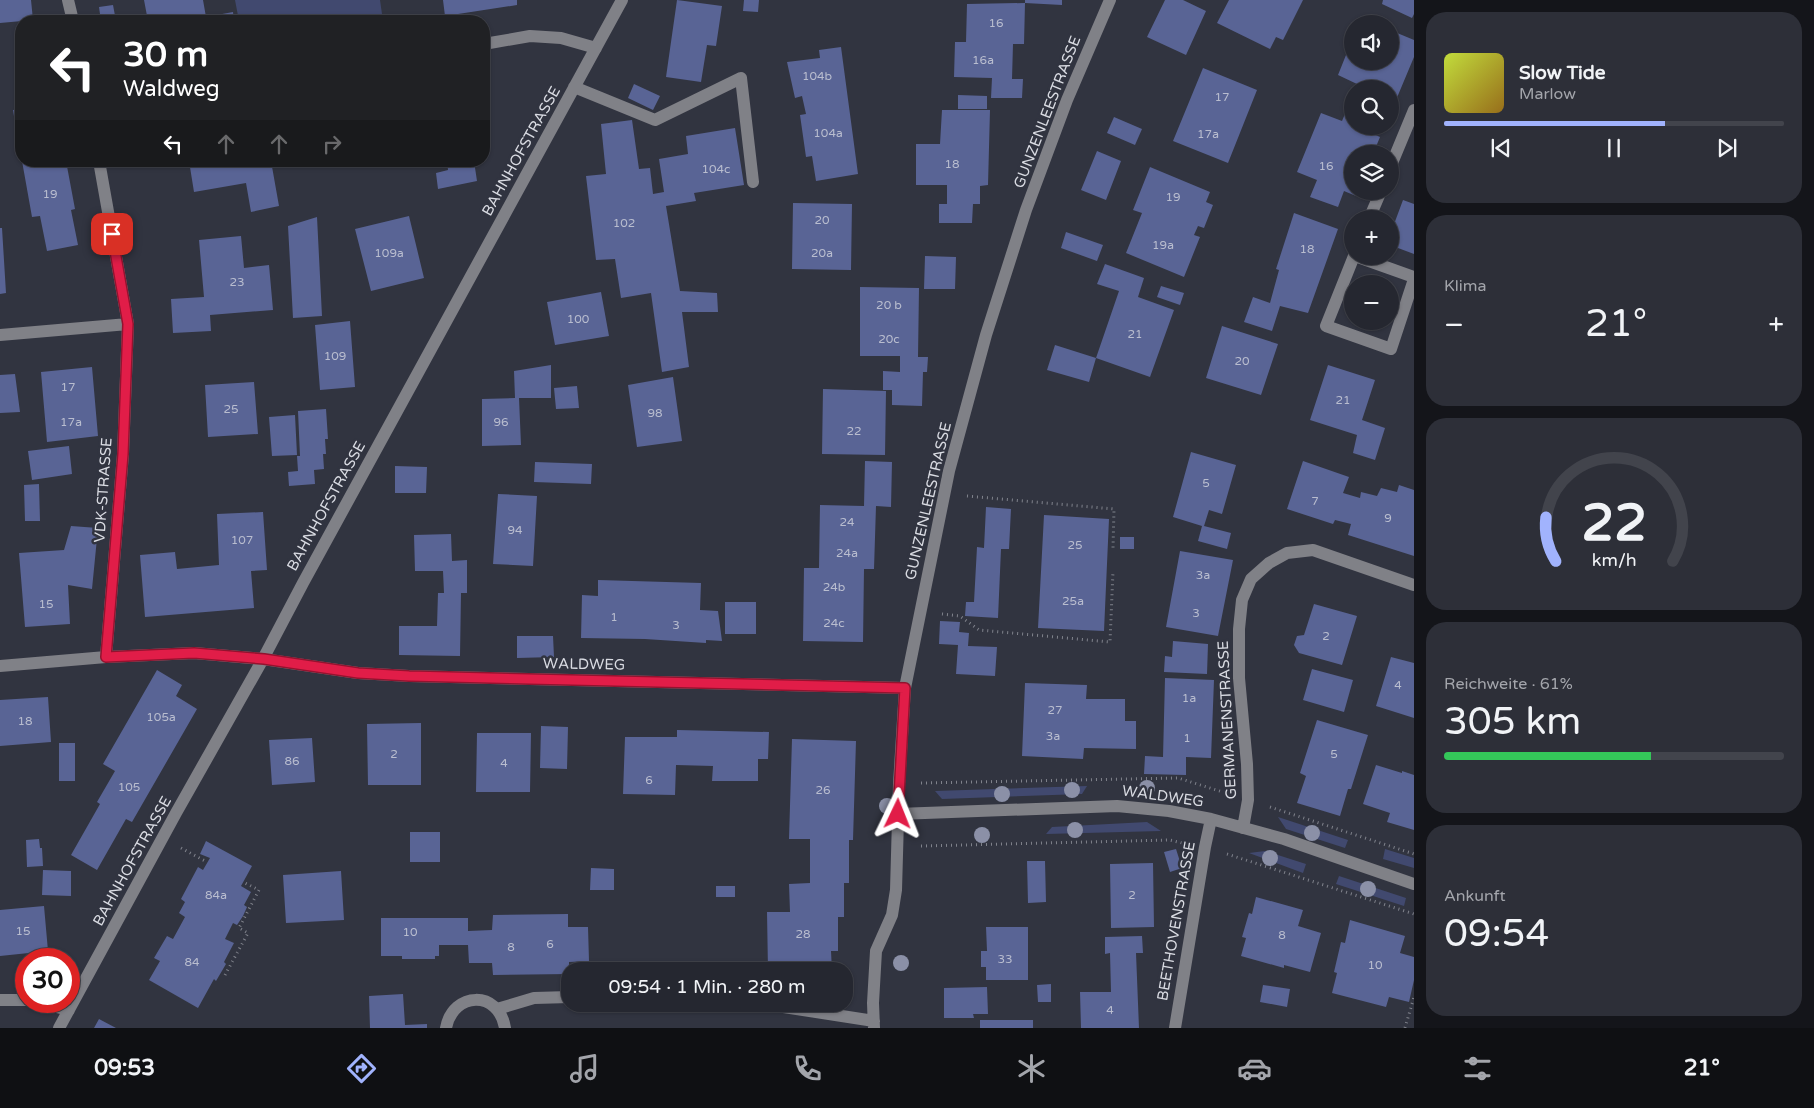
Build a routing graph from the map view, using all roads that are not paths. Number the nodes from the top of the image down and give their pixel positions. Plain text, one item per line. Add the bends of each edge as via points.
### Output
1 (68, 0) edge
2 (622, 0) edge
3 (1110, 0) edge
4 (71, 15) edge
5 (490, 43) edge
6 (596, 48) junction
7 (574, 88) junction
8 (1412, 114) edge
9 (1399, 146) edge
10 (100, 167) edge
11 (754, 182) dead end
12 (1350, 265) edge
13 (1379, 265) edge
14 (1414, 278) edge
15 (128, 324) junction
16 (0, 335) edge
17 (1414, 585) edge
18 (106, 657) junction
19 (264, 659) junction
20 (0, 666) edge
21 (905, 688) junction
22 (898, 814) junction
23 (1211, 819) junction
24 (1243, 828) junction
25 (1414, 884) edge
26 (80, 990) edge
27 (561, 998) edge
28 (0, 1000) edge
29 (15, 1000) edge
30 (497, 1009) junction
31 (806, 1012) edge
32 (67, 1013) edge
33 (874, 1025) edge
34 (59, 1028) edge
35 (446, 1028) edge
36 (505, 1028) edge
37 (1175, 1028) edge

1 - 4 street
2 - 6 street, BAHNHOFSTRASSE
3 - 21 street, GUNZENLEESTRASSE via 1067,100 1026,210 986,335 949,471
5 - 6 street via 530,36 561,38
6 - 7 street, BAHNHOFSTRASSE
7 - 11 street via 655,120 741,78
7 - 19 street, BAHNHOFSTRASSE
8 - 9 street
10 - 15 street, VDK-STRASSE
12 - 14 street via 1326,326 1391,349
13 - 14 street
15 - 16 street
15 - 18 street, VDK-STRASSE via 123,454
17 - 24 street, GERMANENSTRASSE via 1313,550 1288,553 1269,562 1251,579 1242,600 1238,629 1238,678 1248,800
18 - 19 street, WALDWEG via 194,653
18 - 20 street, WALDWEG
19 - 21 street, WALDWEG via 358,673 409,676
19 - 26 street, BAHNHOFSTRASSE
21 - 22 street, GUNZENLEESTRASSE
22 - 23 street, WALDWEG via 1117,806
22 - 33 street, GUNZENLEESTRASSE via 896,890 892,915 876,951
23 - 24 street, WALDWEG
23 - 37 street, BEETHOVENSTRASSE
24 - 25 street, WALDWEG
27 - 30 street via 534,998
28 - 29 street
30 - 35 street via 489,1003 470,1000 453,1010
30 - 36 street
31 - 33 street
32 - 34 street, BAHNHOFSTRASSE

